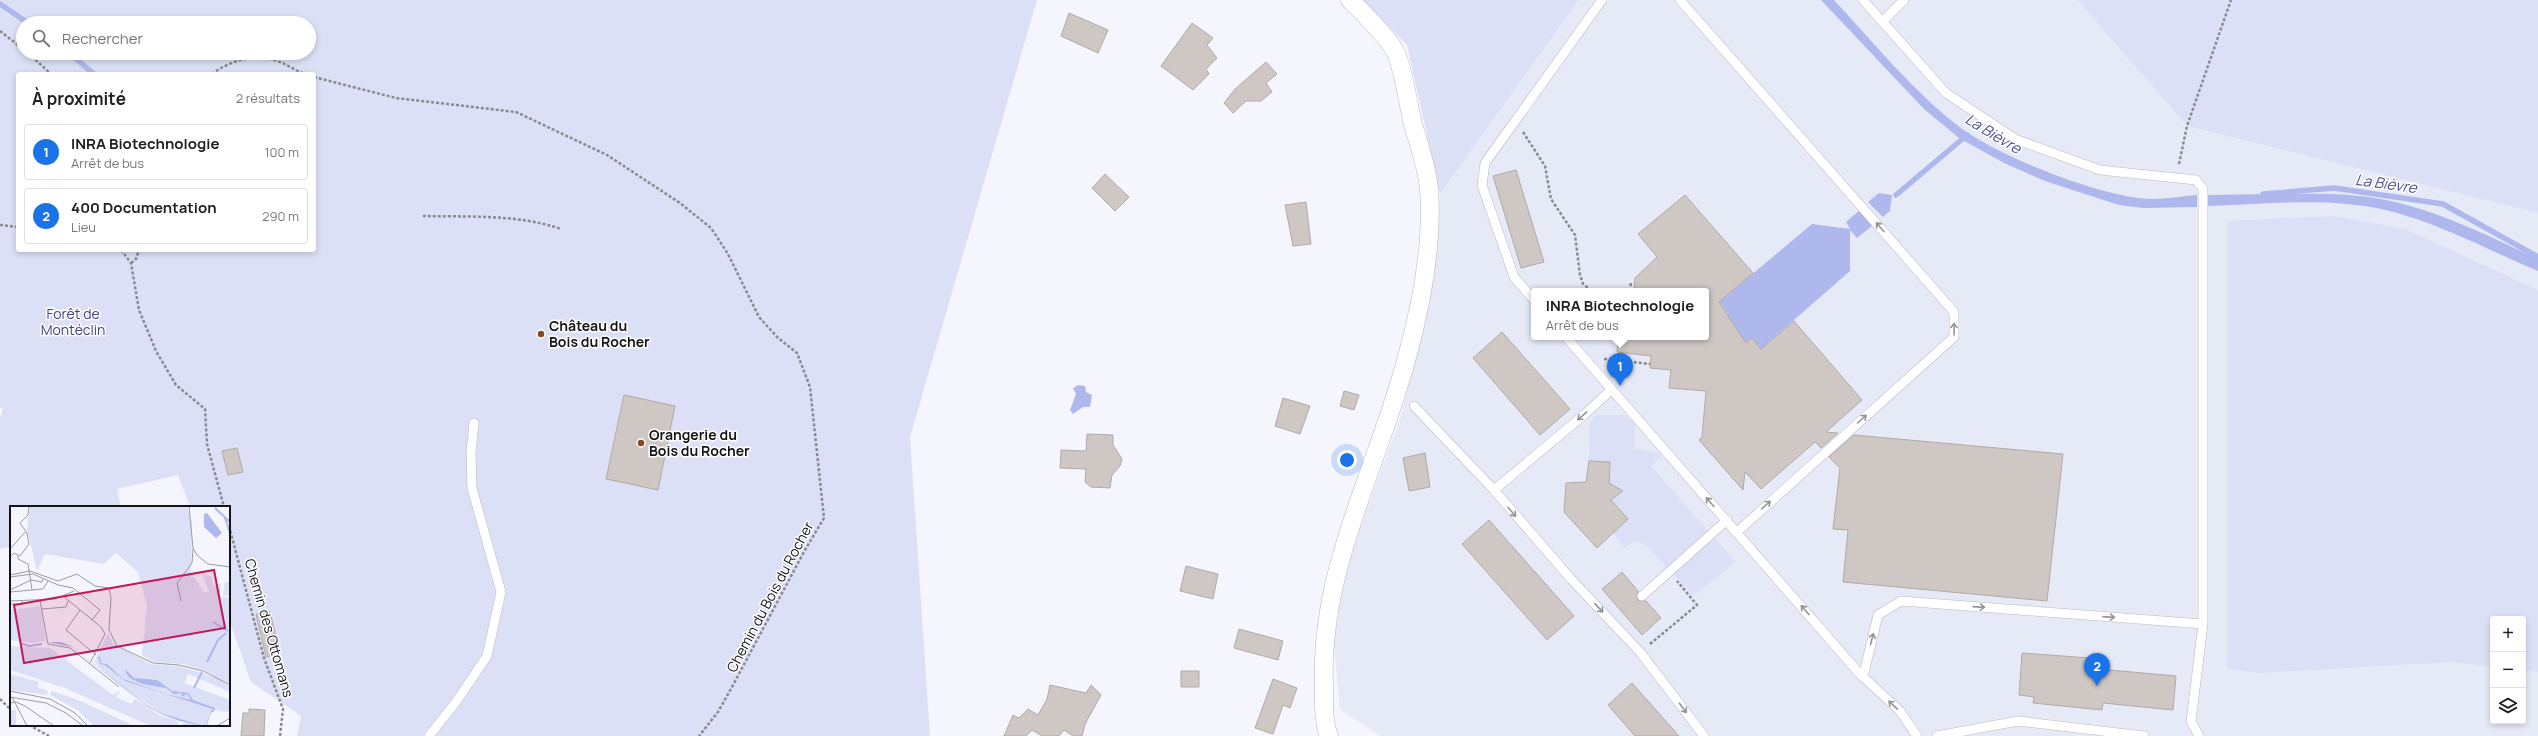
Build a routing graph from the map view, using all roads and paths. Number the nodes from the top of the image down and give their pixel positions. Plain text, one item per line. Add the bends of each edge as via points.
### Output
1 (1350, 0) edge
2 (1602, 0) edge
3 (1680, 0) edge
4 (1863, 0) edge
5 (1904, 0) edge
6 (2231, 0) edge
7 (1883, 21) junction
8 (0, 31) edge
9 (16, 44) edge
10 (36, 60) edge
11 (240, 60) edge
12 (274, 60) edge
13 (49, 72) edge
14 (215, 72) edge
15 (301, 72) edge
16 (316, 78) edge
17 (1517, 118) junction
18 (2176, 176) junction
19 (423, 216) dead end
20 (0, 225) edge
21 (16, 227) edge
22 (561, 230) dead end
23 (122, 252) edge
24 (138, 252) edge
25 (131, 263) junction
26 (1631, 282) dead end
27 (1588, 288) edge
28 (1630, 288) edge
29 (1531, 297) edge
30 (1569, 340) edge
31 (1601, 358) dead end
32 (1650, 364) dead end
33 (1611, 390) junction
34 (1414, 406) dead end
35 (474, 423) dead end
36 (1494, 490) junction
37 (224, 506) edge
38 (1727, 520) junction
39 (230, 530) edge
40 (1737, 532) junction
41 (1669, 572) junction
42 (1642, 596) dead end
43 (2203, 624) junction
44 (1640, 652) junction
45 (1863, 677) junction
46 (0, 699) edge
47 (10, 709) edge
48 (31, 726) edge
49 (49, 736) edge
50 (280, 736) edge
51 (429, 736) edge
52 (699, 736) edge
53 (1330, 736) edge
54 (1704, 736) edge
55 (1917, 736) edge
56 (1937, 736) edge
57 (2144, 736) edge
58 (2199, 736) edge

1 - 53 street via 1395,52 1428,187 1430,222 1420,296 1407,357 1373,466 1352,517 1328,611 1322,656 1325,715
2 - 17 lane
40 -> 3 lane via 1954,337 1954,312
4 - 7 lane
5 - 7 lane
6 - 18 path via 2187,126
7 - 18 lane via 1946,93 2015,139 2100,170
8 - 9 path
10 - 13 path
11 - 14 path
12 - 15 path
16 - 52 path, Chemin du Bois du Rocher via 402,99 502,109 527,116 607,155 711,228 728,254 759,317 777,337 797,353 810,387 824,518 804,550 718,712
17 - 27 path via 1528,142 1545,166 1551,199 1575,235 1580,275 1583,284
17 - 29 lane via 1485,163 1482,185 1514,277
18 - 43 lane via 2196,180 2203,189
19 - 22 path via 489,217 548,225
20 - 21 path
23 - 25 path
24 - 25 path
25 - 37 path via 139,310 156,351 176,385 205,409 207,444
26 - 28 path
30 - 33 lane
31 - 32 path
33 -> 36 lane
38 -> 33 lane
34 - 36 lane
35 - 51 lane via 471,452 472,488 501,592 487,656
36 -> 44 lane via 1571,579
38 - 40 lane
38 - 41 lane
39 - 50 path, Chemin des Ottomans via 264,658 282,709
45 -> 40 lane
41 - 42 lane
41 - 44 path via 1697,605
45 -> 43 lane via 1878,615 1902,601
43 - 58 lane via 2191,720
44 -> 54 lane
55 -> 45 lane via 1900,711
46 - 47 path
48 - 49 path
56 - 57 lane via 2018,721

